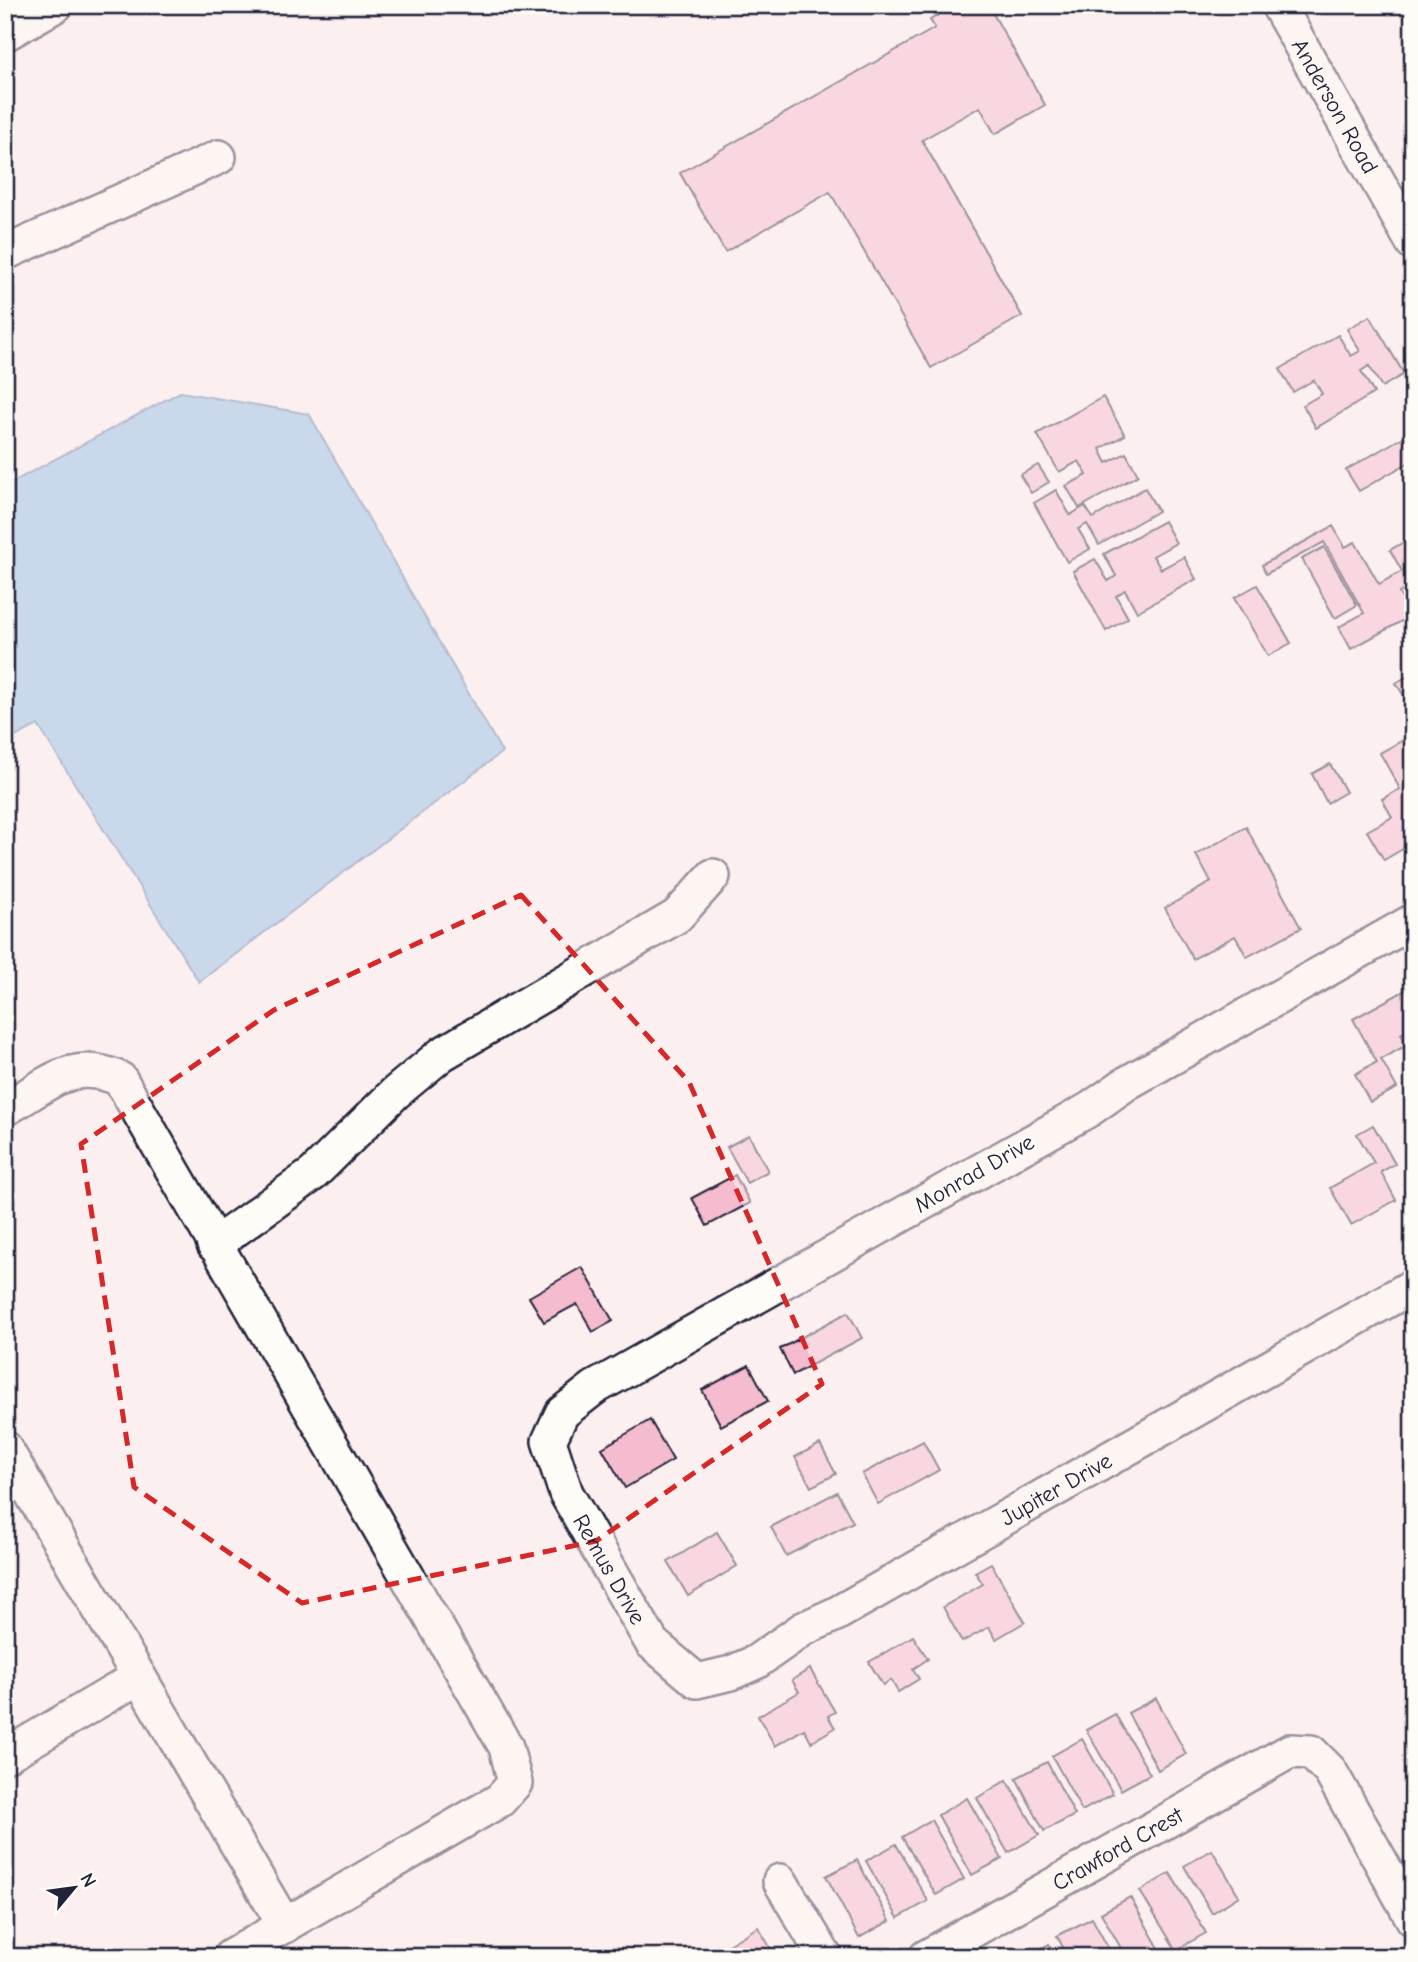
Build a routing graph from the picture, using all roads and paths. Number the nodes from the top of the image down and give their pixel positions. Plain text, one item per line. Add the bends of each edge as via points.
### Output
1 (56, 5) edge
2 (1278, 5) edge
3 (5, 34) edge
4 (219, 157) dead end
5 (1413, 243) edge
6 (5, 253) edge
7 (713, 876) dead end
8 (1413, 922) edge
9 (5, 1108) edge
10 (214, 1245) junction
11 (1413, 1286) edge
12 (550, 1439) joint
13 (5, 1448) edge
14 (139, 1677) junction
15 (697, 1681) joint
16 (5, 1756) edge
17 (780, 1881) dead end
18 (1413, 1919) edge
19 (285, 1926) junction
20 (230, 1957) edge
21 (825, 1957) edge
22 (926, 1957) edge

1 - 3 street
2 - 5 street, Anderson Road
4 - 6 street
7 - 10 street via 677,916 442,1054 313,1174
8 - 12 street, Monrad Drive via 594,1388 562,1413
9 - 10 street via 72,1070 97,1069 120,1079
10 - 19 street via 506,1747 515,1783 500,1800
11 - 15 street, Jupiter Drive via 803,1629 756,1662
12 - 15 street, Remus Drive via 566,1493 652,1643
13 - 14 street
14 - 16 street
14 - 19 street
17 - 21 street
18 - 22 street, Crawford Crest via 1329,1771 1311,1752 1290,1751
19 - 20 street

